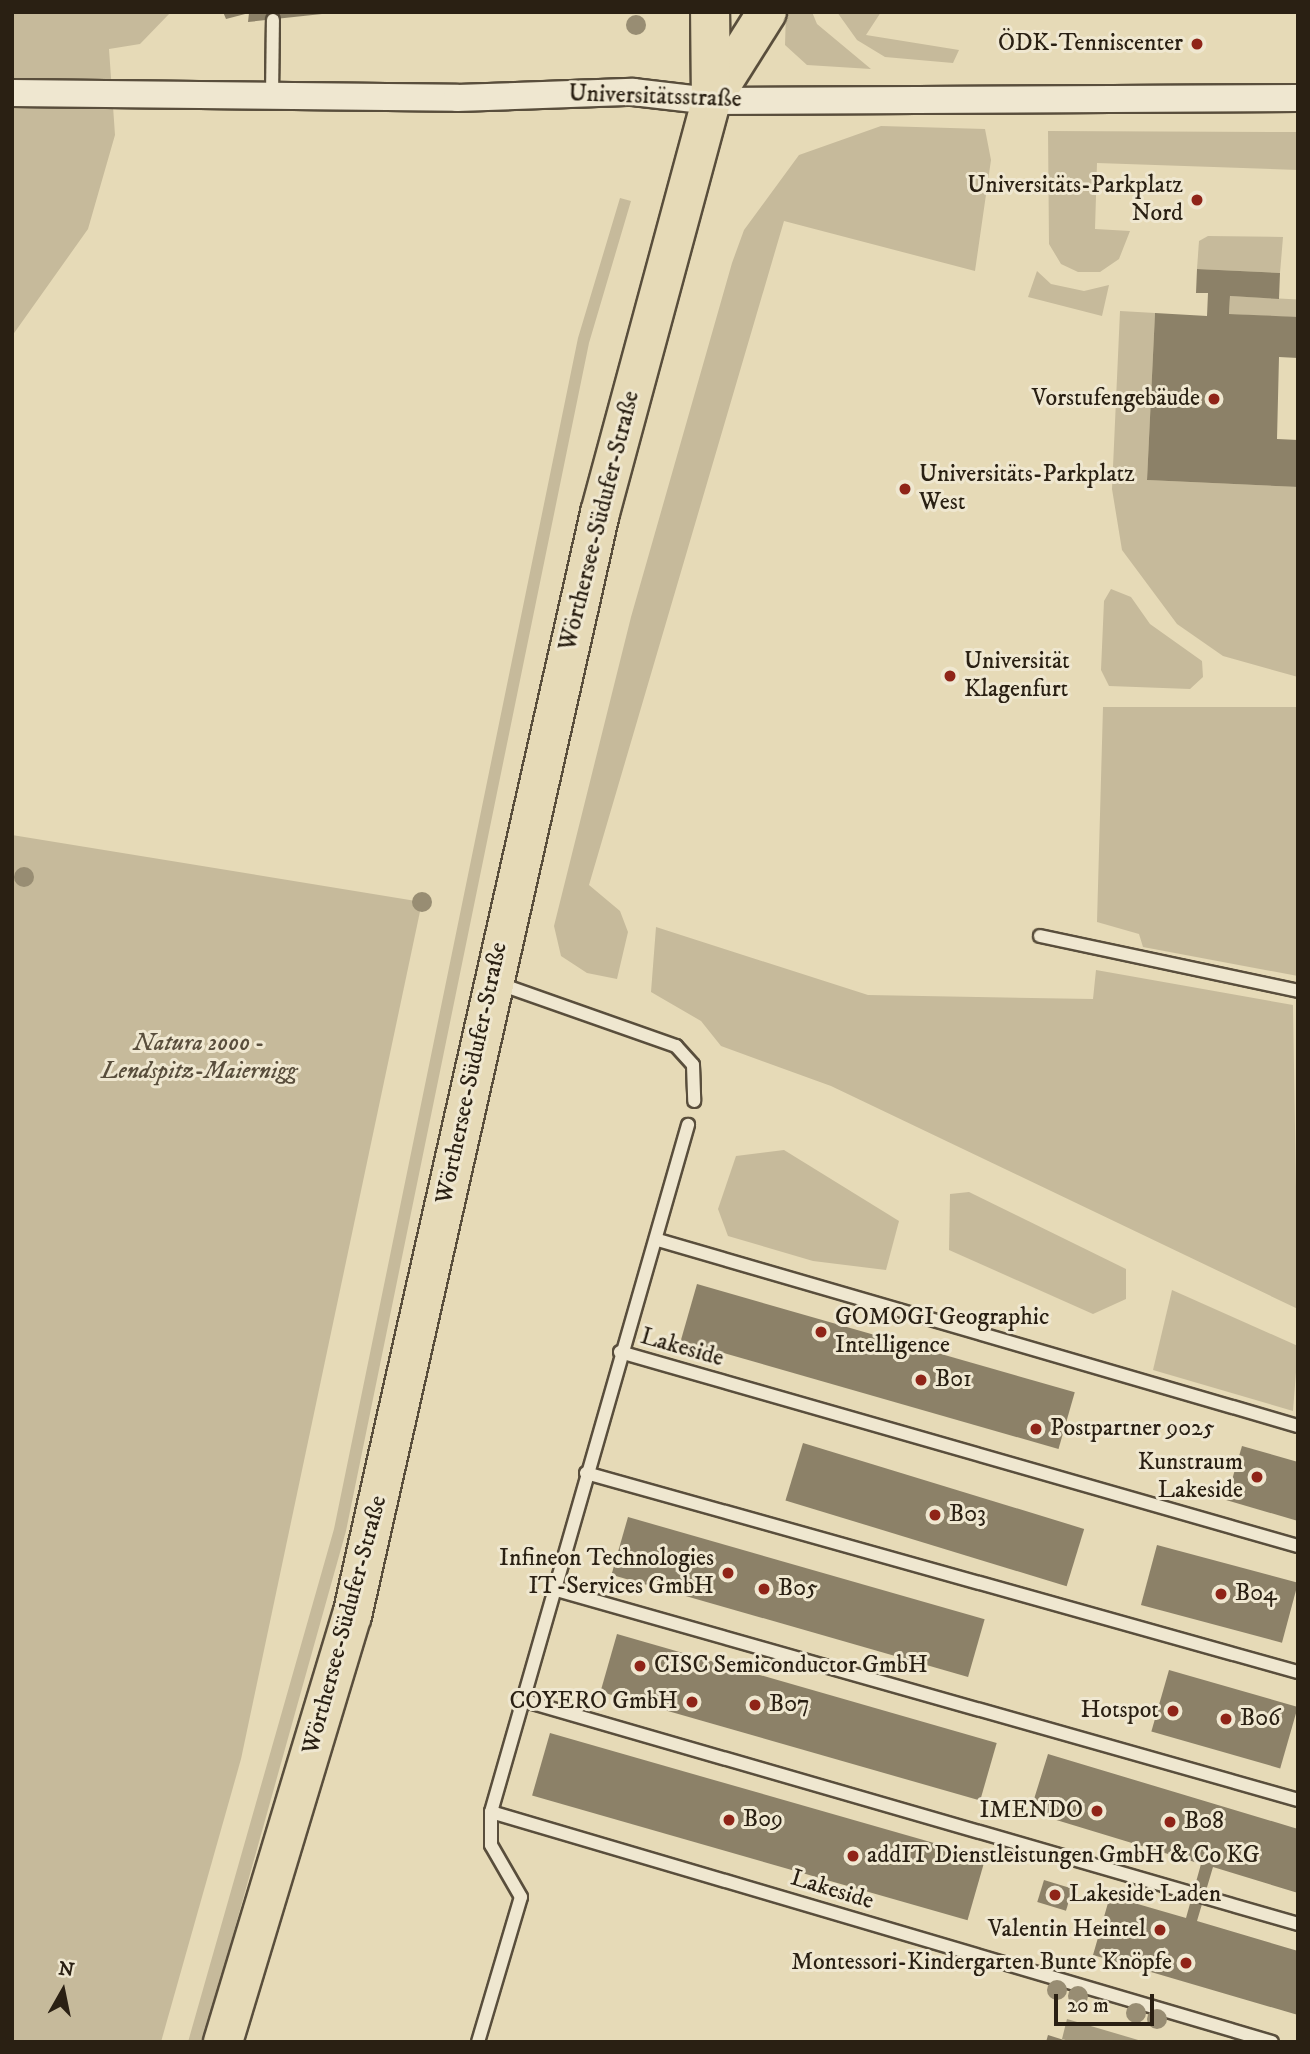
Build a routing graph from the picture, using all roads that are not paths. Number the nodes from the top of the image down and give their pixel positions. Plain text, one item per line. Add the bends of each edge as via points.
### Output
1 (710, 12) edge
2 (767, 12) edge
3 (273, 20) dead end
4 (12, 93) edge
5 (272, 97) junction
6 (1298, 98) edge
7 (711, 101) junction
8 (1040, 936) dead end
9 (491, 981) junction
10 (1298, 991) edge
11 (694, 1101) dead end
12 (688, 1125) dead end
13 (658, 1240) junction
14 (620, 1352) junction
15 (1298, 1426) edge
16 (586, 1473) junction
17 (1298, 1546) edge
18 (553, 1589) junction
19 (1298, 1672) edge
20 (522, 1700) junction
21 (1298, 1800) edge
22 (491, 1812) junction
23 (1298, 1924) edge
24 (223, 2042) edge
25 (478, 2042) edge
26 (1272, 2042) edge

1 - 7 main road, Wörthersee-Südufer-Straße
2 - 7 main road, Wörthersee-Südufer-Straße
3 - 5 lane
4 - 5 street, Universitätsstraße
5 - 7 street, Universitätsstraße via 634,92
6 - 7 street, Universitätsstraße
7 - 9 main road, Wörthersee-Südufer-Straße via 600,513
8 - 10 lane
9 - 11 lane via 676,1046 694,1065
9 - 24 main road, Wörthersee-Südufer-Straße via 352,1616
12 - 13 lane, Lakeside
13 - 14 lane, Lakeside
13 - 15 lane
14 - 16 lane, Lakeside
14 - 17 lane, Lakeside
16 - 18 lane, Lakeside
16 - 19 lane
18 - 20 lane, Lakeside
18 - 21 lane
20 - 22 lane, Lakeside
20 - 23 lane
22 - 25 lane via 491,1845 521,1897
22 - 26 lane, Lakeside

